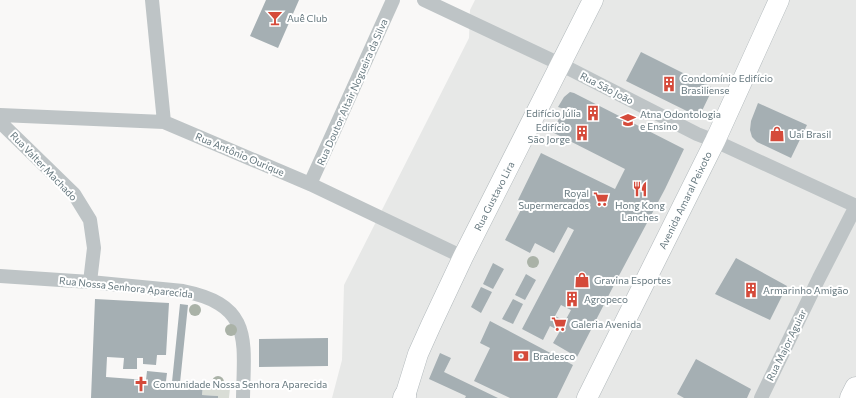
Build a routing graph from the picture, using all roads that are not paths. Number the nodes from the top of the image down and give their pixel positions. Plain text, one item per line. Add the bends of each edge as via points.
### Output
1 (152, 0) edge
2 (393, 0) edge
3 (424, 0) edge
4 (593, 0) edge
5 (779, 0) edge
6 (560, 64) junction
7 (0, 115) edge
8 (0, 122) edge
9 (164, 122) junction
10 (715, 141) junction
11 (310, 184) junction
12 (856, 206) edge
13 (463, 257) junction
14 (0, 276) edge
15 (90, 282) junction
16 (856, 388) edge
17 (404, 397) edge
18 (243, 398) edge
19 (587, 398) edge
20 (761, 398) edge
21 (852, 398) edge

1 - 9 street
2 - 11 street, Rua Doutor Altair Nogueira da Silva
3 - 6 street, Rua São João
4 - 6 main road, Rua Gustavo Lira
5 - 10 main road, Avenida Amaral Peixoto
6 - 10 street, Rua São João
6 - 13 main road, Rua Gustavo Lira
7 - 9 street, Rua Antônio Ourique
8 - 15 street, Rua Valter Machado via 74,194 90,220 94,248
9 - 11 street, Rua Antônio Ourique
10 - 12 street, Rua São João
10 - 19 main road, Avenida Amaral Peixoto
11 - 13 street, Rua Antônio Ourique
12 - 20 street, Rua Major Aguiar
13 - 17 main road, Rua Gustavo Lira via 423,341
14 - 15 street, Rua Nossa Senhora Aparecida
15 - 18 street, Rua Nossa Senhora Aparecida via 183,291 222,305 231,312 241,330 244,347
16 - 21 main road

